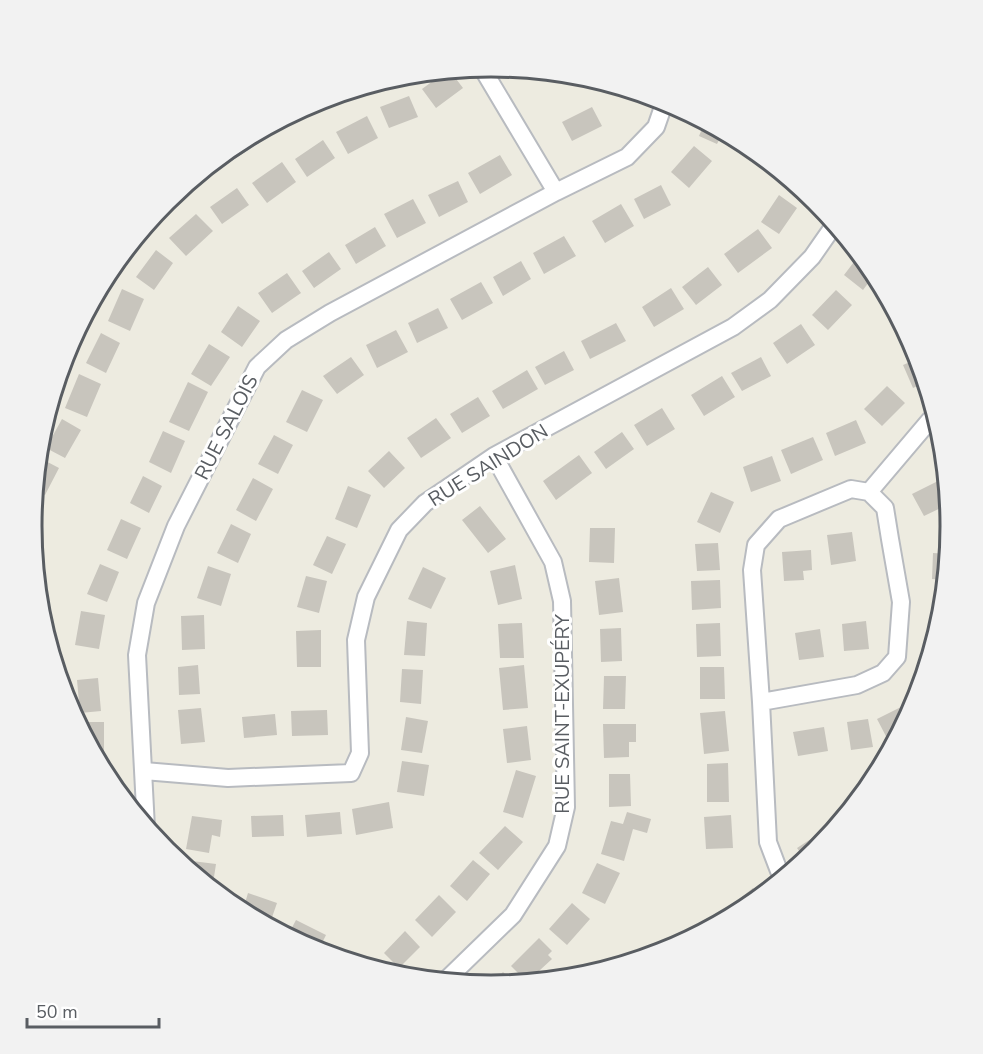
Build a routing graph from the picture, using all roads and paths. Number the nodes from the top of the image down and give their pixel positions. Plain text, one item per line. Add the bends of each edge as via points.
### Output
1 (487, 77) edge
2 (662, 111) edge
3 (556, 192) junction
4 (830, 232) edge
5 (928, 422) edge
6 (494, 456) junction
7 (869, 492) junction
8 (761, 702) junction
9 (144, 771) junction
10 (145, 813) edge
11 (780, 872) edge
12 (451, 975) edge

1 - 3 street
2 - 3 street, RUE SALOIS via 656,127 627,157
3 - 9 street, RUE SALOIS via 330,313 285,340 257,367 176,526 146,603 137,655
4 - 6 street, RUE SAINDON via 813,257 770,300 733,327
5 - 7 street
6 - 9 street, RUE SAINDON via 425,503 399,530 366,597 356,640 360,753 351,773 228,778
6 - 12 street, RUE SAINT-EXUPÉRY via 553,562 562,601 566,807 557,846 513,915
7 - 8 street via 851,489 779,519 756,545 752,570
7 - 8 street via 885,508 901,602 897,657 883,673 857,685
8 - 11 street via 768,843
9 - 10 street, RUE SALOIS

